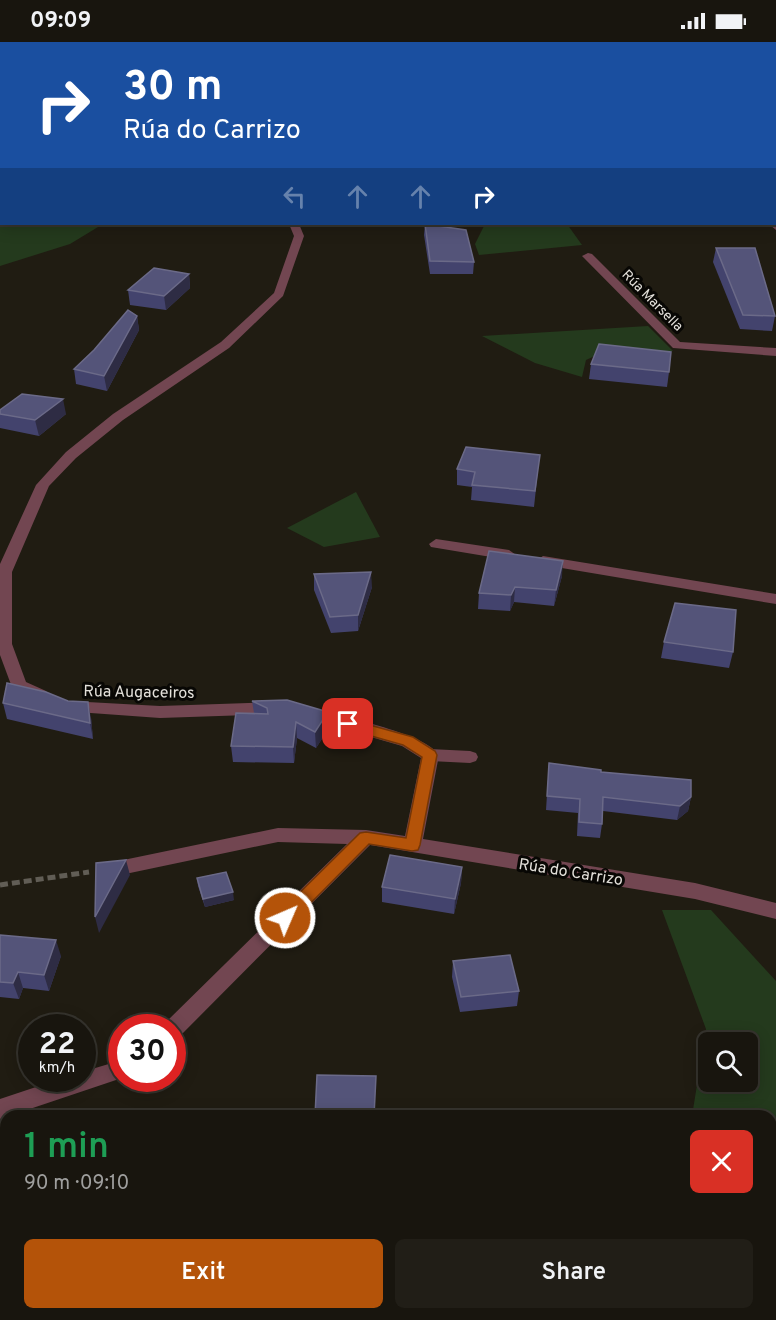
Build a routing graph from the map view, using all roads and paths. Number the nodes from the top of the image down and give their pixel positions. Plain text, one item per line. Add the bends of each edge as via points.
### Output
1 (294, 225) edge
2 (588, 256) dead end
3 (776, 352) edge
4 (436, 544) dead end
5 (776, 599) edge
6 (2, 624) edge
7 (430, 755) junction
8 (470, 757) dead end
9 (366, 837) junction
10 (412, 845) junction
11 (111, 869) joint
12 (0, 885) edge
13 (776, 911) edge
14 (186, 1016) edge
15 (108, 1074) edge
16 (0, 1109) edge

1 - 6 street, Rúa Augaceiros via 299,236 279,294 225,345 118,417 71,455 43,485 4,572
2 - 3 street, Rúa Marsella via 677,345
4 - 5 street
6 - 7 street, Rúa Augaceiros via 4,644 19,686 73,709 160,712 288,708 408,741
7 - 8 lane
7 - 10 street
9 - 10 street, Rúa do Carrizo
9 - 11 street, Rúa do Carrizo via 278,835
9 - 14 street
10 - 13 street, Rúa do Carrizo via 695,891
11 - 12 path
15 - 16 street

